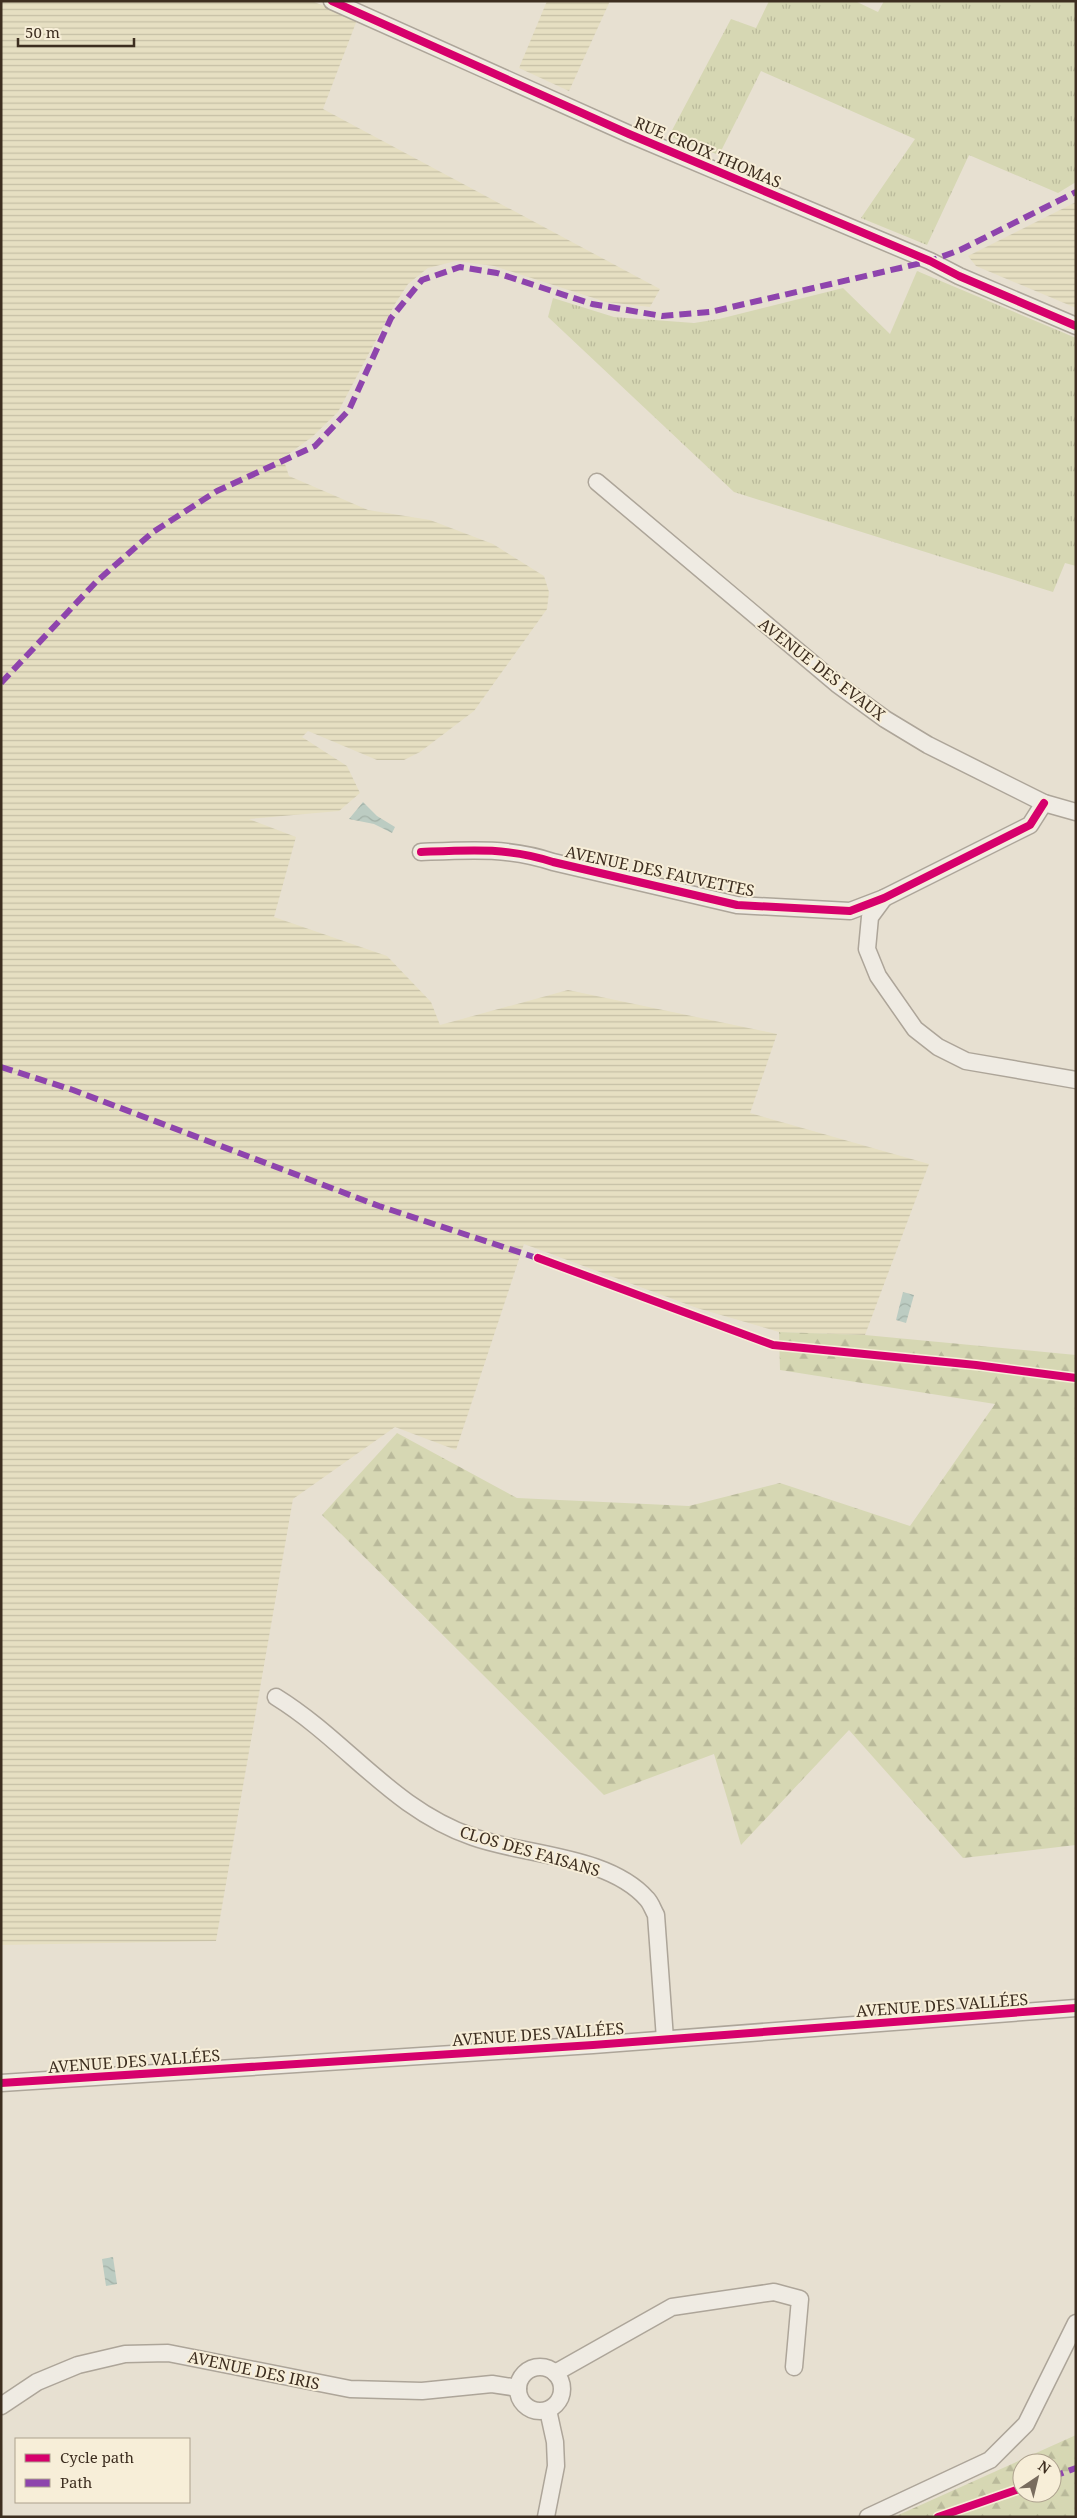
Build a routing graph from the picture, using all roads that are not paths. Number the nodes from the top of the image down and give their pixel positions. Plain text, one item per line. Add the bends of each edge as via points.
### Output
1 (332, 1) edge
2 (1076, 326) edge
3 (597, 482) dead end
4 (1044, 803) junction
5 (1076, 812) edge
6 (421, 852) dead end
7 (884, 898) junction
8 (1076, 1080) edge
9 (276, 1697) dead end
10 (1076, 2008) edge
11 (665, 2039) junction
12 (1, 2083) edge
13 (1076, 2323) edge
14 (794, 2366) dead end
15 (555, 2373) junction
16 (518, 2388) junction
17 (1, 2406) edge
18 (548, 2410) junction
19 (546, 2517) edge
20 (868, 2517) edge

1 - 2 street, RUE CROIX THOMAS via 620,130
3 - 4 street, AVENUE DES EVAUX via 877,714 928,745
4 - 5 street, AVENUE DES EVAUX
4 - 7 street, AVENUE DES FAUVETTES via 1030,825
6 - 7 street, AVENUE DES FAUVETTES via 485,849 532,855 737,905 850,911
7 - 8 street via 870,917 867,949 878,976 915,1028 938,1047 966,1061
9 - 11 street, CLOS DES FAISANS via 300,1712 405,1802 436,1822 474,1838 622,1878 647,1899 656,1916
10 - 11 street, AVENUE DES VALLÉES
11 - 12 street, AVENUE DES VALLÉES
13 - 20 street via 1026,2424 990,2460
14 - 15 street via 800,2299 774,2292 672,2307
15 - 16 street via 540,2367 530,2370 521,2378
15 - 18 street via 562,2387 561,2395 555,2406
16 - 17 street, AVENUE DES IRIS via 492,2384 422,2391 350,2389 168,2353 125,2354 70,2368 38,2382
16 - 18 street via 526,2407 540,2412
18 - 19 street via 556,2466

